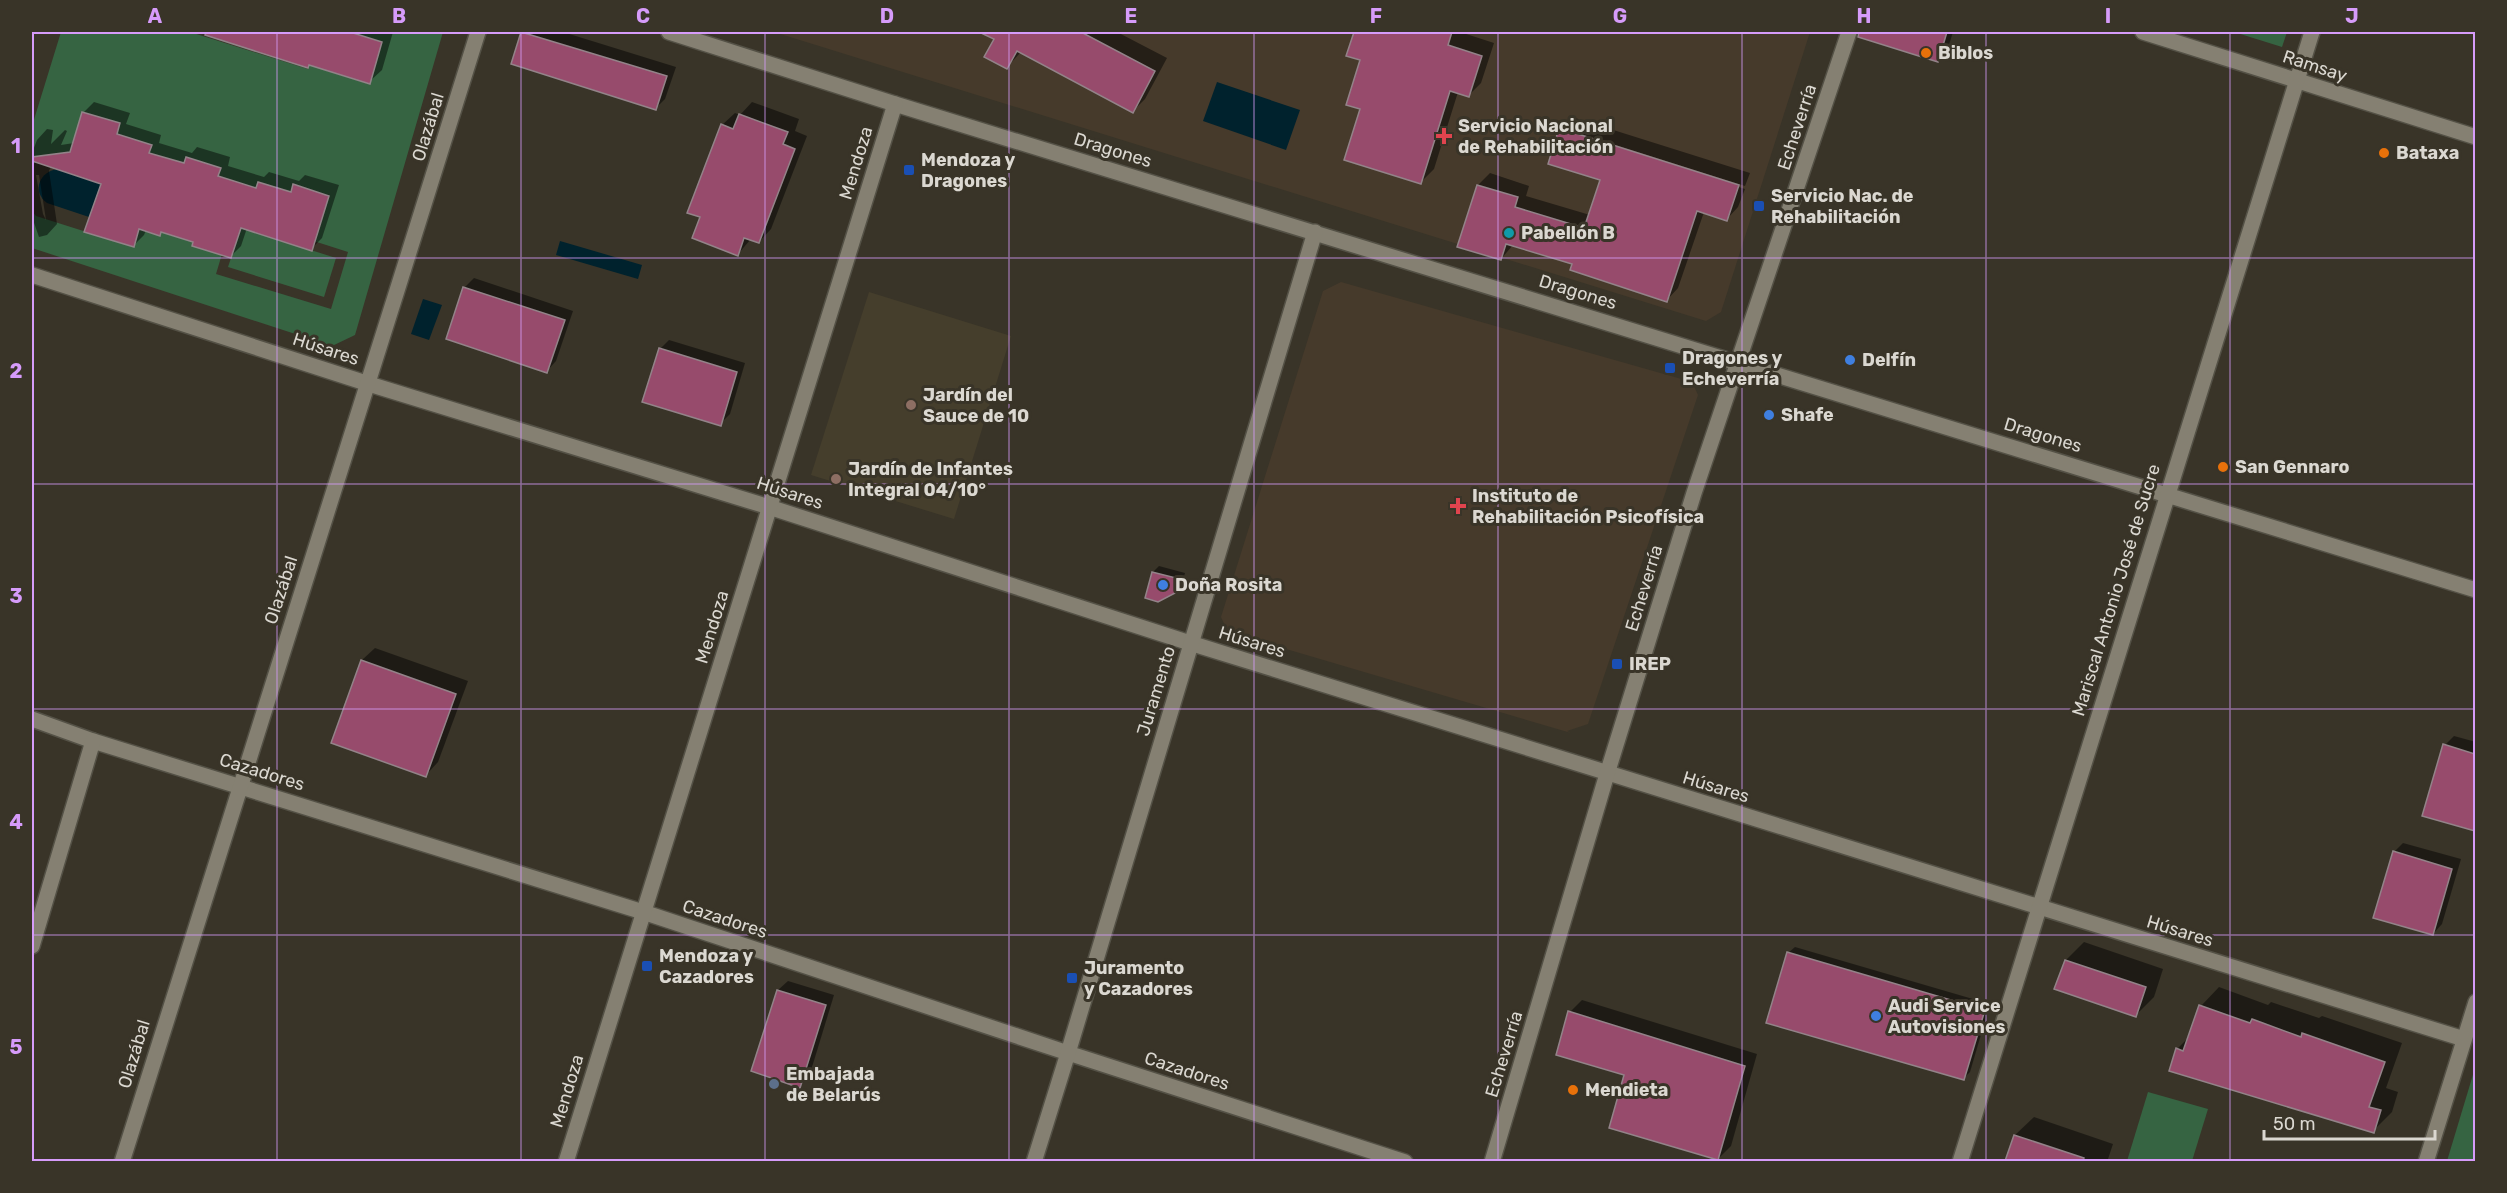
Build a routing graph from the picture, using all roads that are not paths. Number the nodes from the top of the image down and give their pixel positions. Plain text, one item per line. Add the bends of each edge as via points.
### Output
1 (478, 32) edge
2 (669, 32) edge
3 (1849, 32) edge
4 (2143, 32) edge
5 (2312, 32) edge
6 (2295, 80) junction
7 (895, 104) junction
8 (2475, 137) edge
9 (1315, 232) junction
10 (32, 275) edge
11 (1740, 363) junction
12 (369, 384) junction
13 (2167, 494) junction
14 (770, 507) junction
15 (2475, 590) edge
16 (1190, 643) junction
17 (32, 719) edge
18 (93, 741) junction
19 (1607, 774) junction
20 (238, 785) junction
21 (2039, 908) junction
22 (643, 912) junction
23 (32, 946) edge
24 (2475, 1002) edge
25 (2464, 1039) junction
26 (1068, 1053) junction
27 (122, 1161) edge
28 (566, 1161) edge
29 (1034, 1161) edge
30 (1405, 1161) edge
31 (1492, 1161) edge
32 (1960, 1161) edge
33 (2426, 1161) edge

1 - 12 street, Olazábal
2 - 7 street, Dragones
3 - 11 street, Echeverría
4 - 6 street, Ramsay
5 - 6 street, Mariscal Antonio José de Sucre
6 - 8 street, Ramsay
6 - 13 street, Mariscal Antonio José de Sucre
7 - 9 street, Dragones
7 - 14 street, Mendoza
9 - 11 street, Dragones
9 - 16 street, Juramento
10 - 12 street, Húsares
11 - 13 street, Dragones
11 - 19 street, Echeverría via 1694,493
12 - 14 street, Húsares
12 - 20 street, Olazábal
13 - 15 street, Dragones
13 - 21 street, Mariscal Antonio José de Sucre
14 - 16 street, Húsares
14 - 22 street, Mendoza
16 - 19 street, Húsares
16 - 26 street, Juramento
17 - 18 street, Cazadores
18 - 20 street, Cazadores
18 - 23 street
19 - 21 street, Húsares
19 - 31 street, Echeverría
20 - 22 street, Cazadores
20 - 27 street, Olazábal
21 - 25 street, Húsares
21 - 32 street, Mariscal Antonio José de Sucre
22 - 26 street, Cazadores
22 - 28 street, Mendoza
24 - 25 street
25 - 33 street
26 - 29 street, Juramento
26 - 30 street, Cazadores

